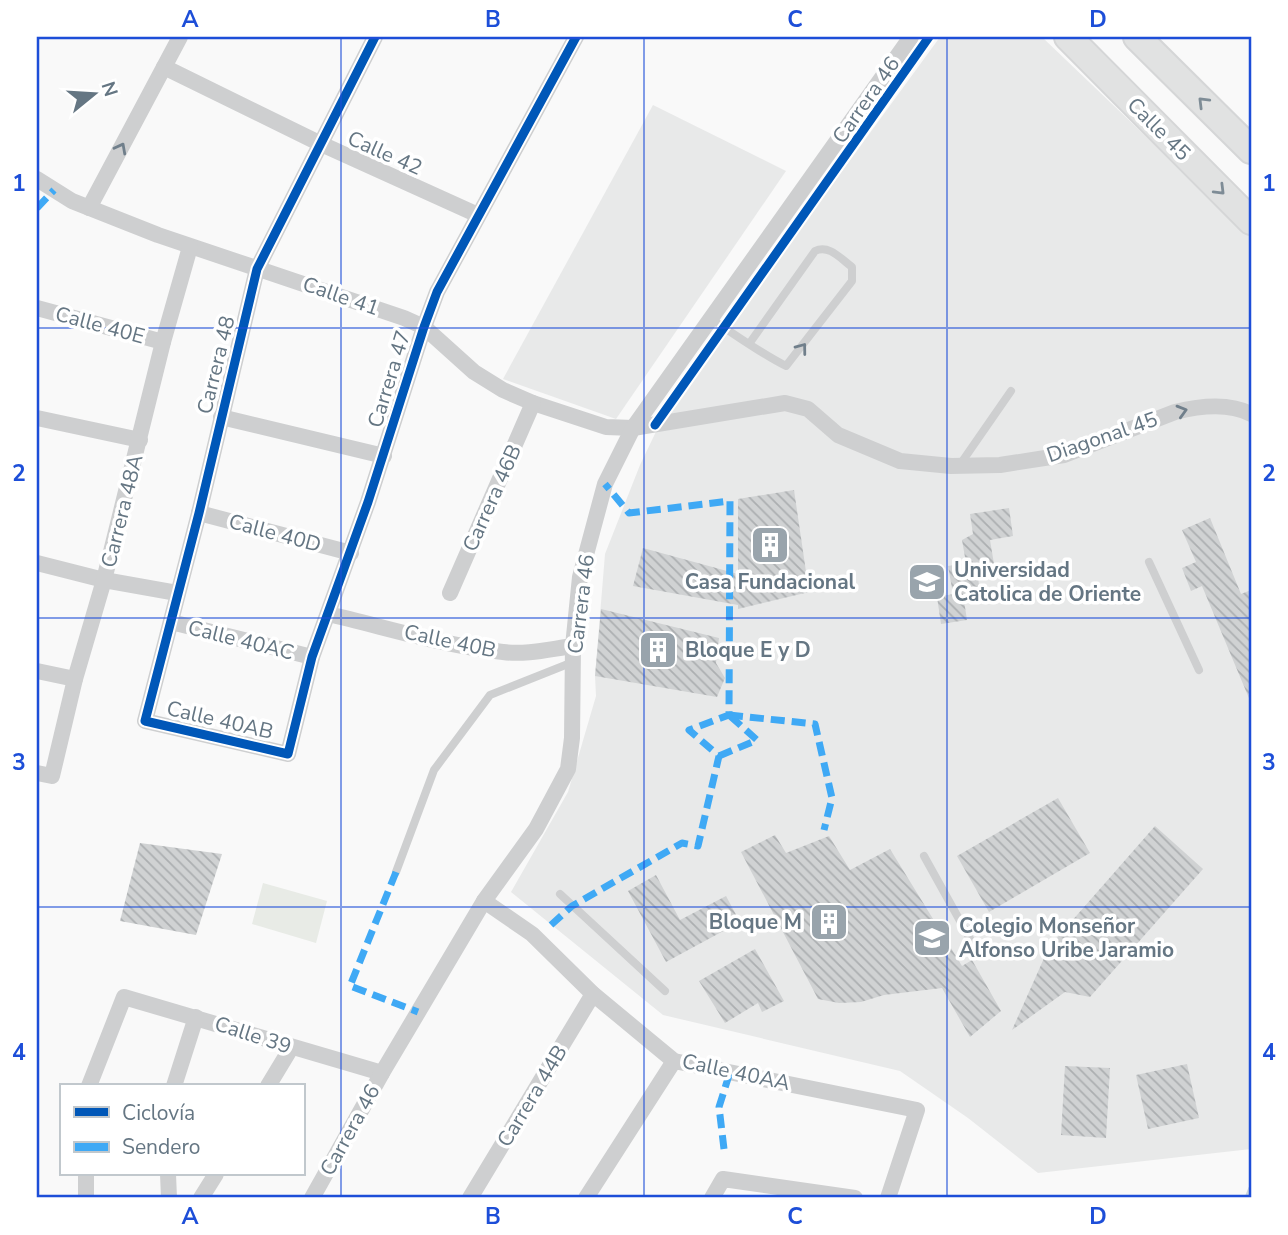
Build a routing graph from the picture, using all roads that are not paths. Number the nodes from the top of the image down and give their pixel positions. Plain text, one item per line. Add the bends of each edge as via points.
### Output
1 (180, 37) edge
2 (375, 37) edge
3 (576, 37) edge
4 (911, 37) edge
5 (1068, 37) edge
6 (1137, 37) edge
7 (164, 67) junction
8 (319, 143) junction
9 (1250, 145) edge
10 (37, 178) edge
11 (89, 208) junction
12 (478, 215) junction
13 (1251, 221) edge
14 (190, 247) junction
15 (257, 269) junction
16 (37, 308) edge
17 (711, 319) junction
18 (424, 327) junction
19 (163, 342) junction
20 (749, 344) junction
21 (1010, 391) dead end
22 (534, 403) junction
23 (1251, 414) edge
24 (221, 417) junction
25 (37, 418) edge
26 (633, 428) junction
27 (140, 440) junction
28 (384, 456) junction
29 (959, 466) junction
30 (199, 513) junction
31 (351, 553) junction
32 (1149, 562) dead end
33 (37, 563) edge
34 (104, 580) junction
35 (177, 593) junction
36 (450, 593) dead end
37 (328, 614) junction
38 (171, 622) junction
39 (573, 654) junction
40 (312, 657) junction
41 (1199, 670) dead end
42 (37, 671) edge
43 (75, 679) junction
44 (145, 720) joint
45 (288, 754) joint
46 (44, 774) edge
47 (924, 856) dead end
48 (396, 872) dead end
49 (560, 894) dead end
50 (484, 901) junction
51 (974, 946) dead end
52 (665, 991) dead end
53 (593, 994) junction
54 (196, 1017) junction
55 (291, 1048) junction
56 (674, 1060) junction
57 (382, 1073) junction
58 (90, 1084) edge
59 (175, 1084) edge
60 (269, 1084) edge
61 (86, 1176) edge
62 (168, 1176) edge
63 (215, 1176) edge
64 (813, 1195) edge
65 (86, 1198) edge
66 (169, 1198) edge
67 (201, 1198) edge
68 (312, 1198) edge
69 (470, 1198) edge
70 (586, 1198) edge
71 (712, 1198) edge
72 (855, 1198) edge
73 (888, 1198) edge

1 - 7 street
2 - 8 street, Carrera 48
3 - 12 street, Carrera 47
4 - 17 street, Carrera 46
5 -> 13 main road, Calle 45
9 -> 6 main road
7 - 8 street, Calle 42
11 -> 7 street
8 - 12 street, Calle 42
8 - 15 street, Carrera 48
10 - 11 street, Calle 41
11 - 14 street, Calle 41
12 - 18 street, Carrera 47
14 - 15 street, Calle 41
14 - 19 street, Carrera 48A
15 - 18 street, Calle 41
15 - 24 street, Carrera 48
16 - 19 street, Calle 40E
17 - 20 lane
17 - 26 street, Carrera 46
18 - 22 street, Calle 41 via 474,372
18 - 28 street, Carrera 47
19 - 27 street, Carrera 48A
20 -> 20 lane via 786,366 852,281 852,267 829,249 816,251
21 - 29 lane
22 - 26 street, Calle 41 via 606,427
22 - 36 street, Carrera 46B
29 -> 23 street, Diagonal 45 via 1000,466 1064,455 1194,407 1213,405
24 - 28 street
24 - 30 street, Carrera 48
25 - 27 street
26 - 29 street, Diagonal 45 via 785,403 808,409 838,435 900,461
26 - 39 street, Carrera 46 via 598,506 580,577
27 - 34 street, Carrera 48A
28 - 31 street, Carrera 47
30 - 31 street, Calle 40D
30 - 35 street, Carrera 48
31 - 37 street, Carrera 47
32 - 41 lane
33 - 34 street, Calle 40AC
34 - 35 street, Calle 40AC
34 - 43 street, Carrera 48A
35 - 38 street, Carrera 48
37 - 39 street, Calle 40B via 504,652
37 - 40 street, Carrera 47
38 - 40 street, Calle 40AC
38 - 44 street, Carrera 48
39 - 48 lane via 490,695 434,770
39 - 50 street, Carrera 46 via 568,769 536,829
40 - 45 street, Carrera 47
42 - 43 street
43 - 46 street, Carrera 48A
44 - 45 street, Calle 40AB
47 - 51 lane
49 - 52 lane
50 - 53 street, Calle 40AA via 532,934
50 - 57 street, Carrera 46
53 - 56 street, Calle 40AA
53 - 69 street, Carrera 44B
54 - 55 street, Calle 39
54 - 58 street, Calle 39 via 124,997
54 - 59 street
55 - 57 street, Calle 39
55 - 60 street
56 - 70 street
56 - 73 street, Calle 40AA via 917,1110
57 - 68 street, Carrera 46
61 - 65 street
62 - 66 street
63 - 67 street
64 - 71 street via 723,1179
64 - 72 street

